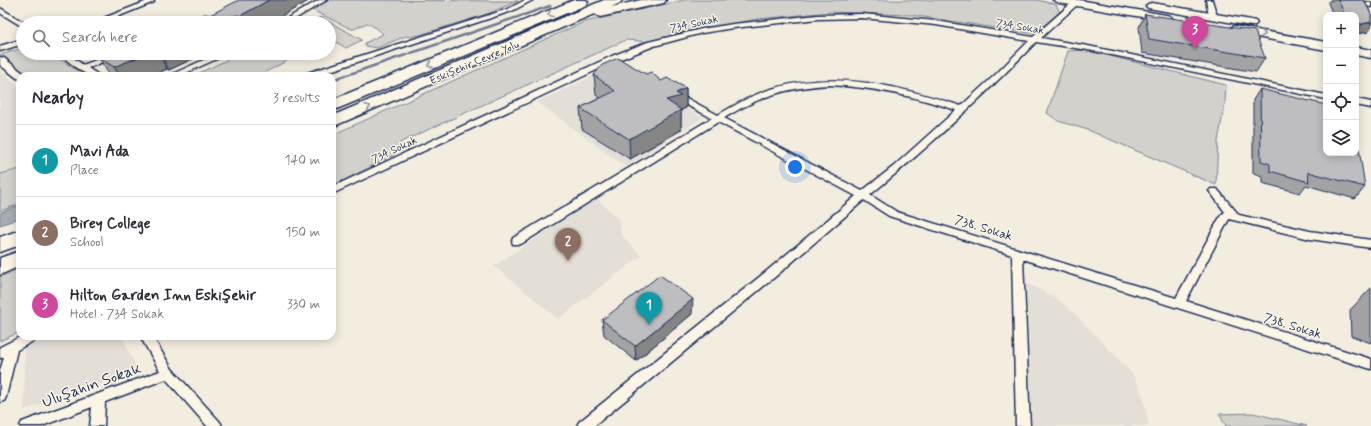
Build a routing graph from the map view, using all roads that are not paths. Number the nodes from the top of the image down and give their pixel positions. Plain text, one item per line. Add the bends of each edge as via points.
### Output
1 (324, 0) edge
2 (530, 0) edge
3 (577, 0) edge
4 (586, 0) edge
5 (615, 0) edge
6 (659, 0) edge
7 (1059, 0) edge
8 (1112, 0) edge
9 (1209, 0) edge
10 (1340, 0) edge
11 (151, 1) edge
12 (1077, 1) edge
13 (1371, 5) edge
14 (0, 10) edge
15 (113, 16) edge
16 (296, 16) edge
17 (1213, 16) junction
18 (16, 20) edge
19 (548, 30) junction
20 (1323, 35) edge
21 (1034, 40) junction
22 (1359, 41) edge
23 (16, 43) edge
24 (1371, 43) edge
25 (1323, 45) edge
26 (0, 49) edge
27 (16, 49) edge
28 (1359, 52) edge
29 (0, 54) edge
30 (1371, 54) edge
31 (615, 58) junction
32 (0, 60) edge
33 (71, 60) edge
34 (103, 60) edge
35 (210, 60) edge
36 (628, 66) edge
37 (82, 68) junction
38 (16, 72) edge
39 (89, 72) edge
40 (181, 72) edge
41 (319, 72) edge
42 (389, 82) junction
43 (666, 90) edge
44 (1323, 96) edge
45 (336, 97) edge
46 (1359, 103) edge
47 (336, 104) edge
48 (1371, 105) edge
49 (961, 109) junction
50 (718, 119) junction
51 (336, 120) edge
52 (336, 189) edge
53 (1214, 190) dead end
54 (863, 195) junction
55 (1234, 217) junction
56 (16, 226) edge
57 (0, 232) edge
58 (16, 239) edge
59 (517, 241) dead end
60 (1371, 244) edge
61 (0, 245) edge
62 (1017, 252) junction
63 (16, 260) edge
64 (0, 267) edge
65 (1179, 304) junction
66 (25, 340) edge
67 (148, 340) edge
68 (12, 347) junction
69 (0, 353) edge
70 (1371, 364) edge
71 (168, 373) junction
72 (0, 397) edge
73 (98, 400) junction
74 (27, 426) edge
75 (97, 426) edge
76 (215, 426) edge
77 (584, 426) edge
78 (1023, 426) edge

1 - 16 street
2 - 41 street via 510,10
3 - 4 street
4 -> 42 highway, Eskişehir Çevre Yolu
5 - 19 highway, Eskişehir Çevre Yolu
6 - 19 highway via 591,15
7 - 12 main road
8 - 17 main road
9 - 17 street
10 - 13 street
11 - 15 street
12 - 21 street
12 -> 25 main road
14 - 18 street
17 - 20 main road
51 -> 19 highway, Eskişehir Çevre Yolu
21 - 31 street, 734 Sokak via 936,23 862,16 818,17 702,31 651,44
21 - 44 street, 734 Sokak via 1088,48
21 - 49 street
22 - 24 main road
23 - 26 street
27 - 29 street
28 - 30 main road
31 - 36 street
31 - 52 street, 734 Sokak
32 - 38 street
33 - 37 street
34 - 37 street
35 - 40 street
37 - 39 street
42 - 45 highway
42 - 47 highway, Eskişehir Çevre Yolu
43 - 50 street, 738. Sokak
46 - 48 street
49 - 50 street via 893,89 815,83 783,88 760,96
49 - 54 street
50 - 54 street, 738. Sokak
50 - 59 street
53 - 55 street
54 - 62 street, 738. Sokak via 892,214
54 - 77 street via 772,273
55 - 60 street via 1310,235
55 - 65 street via 1226,215
56 - 57 highway
58 - 61 highway
62 - 65 street, 738. Sokak
62 - 78 street
63 - 64 highway
65 - 70 street, 738. Sokak
66 - 68 street
67 - 71 street
68 - 69 street
68 - 72 street
71 - 73 street, Uluşahin Sokak
71 - 76 street
73 - 74 street, Uluşahin Sokak
73 - 75 street

